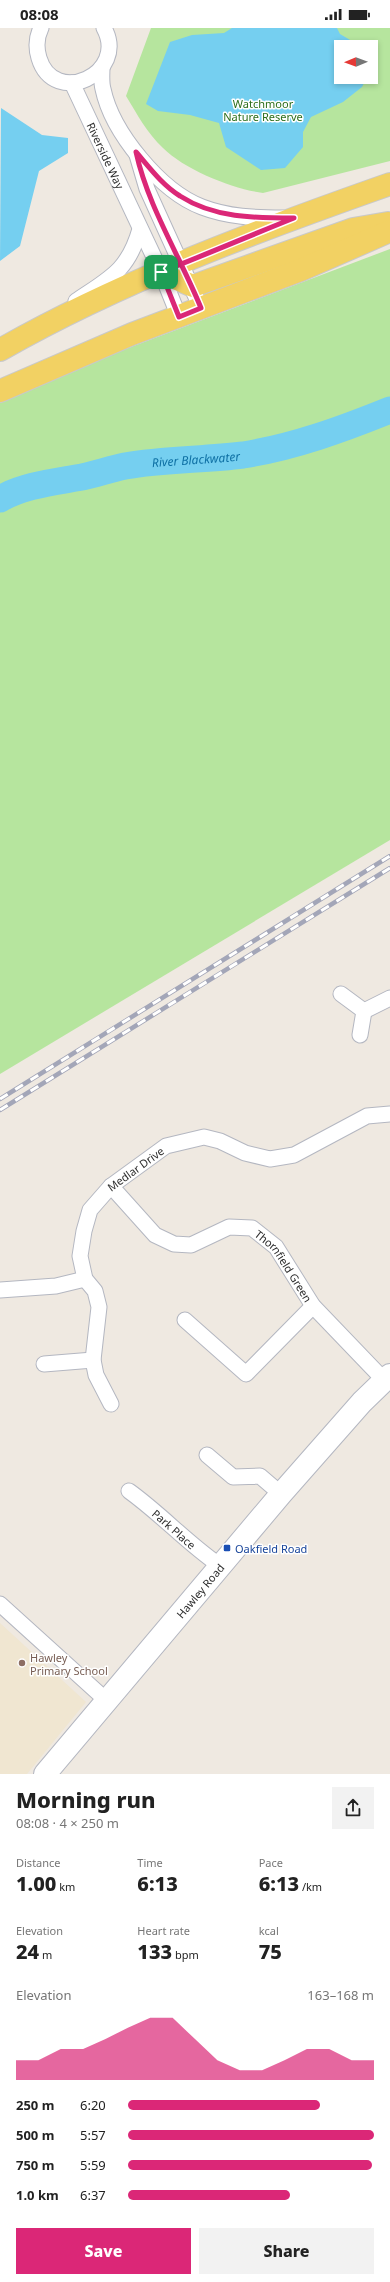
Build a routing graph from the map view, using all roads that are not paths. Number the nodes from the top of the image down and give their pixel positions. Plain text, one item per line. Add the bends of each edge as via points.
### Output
1 (41, 28) edge
2 (108, 29) edge
3 (102, 67) junction
4 (72, 83) junction
5 (136, 152) junction
6 (390, 184) edge
7 (294, 218) junction
8 (390, 223) edge
9 (140, 229) junction
10 (390, 231) edge
11 (183, 264) junction
12 (161, 272) junction
13 (193, 286) junction
14 (201, 308) junction
15 (179, 317) junction
16 (30, 332) junction
17 (0, 350) edge
18 (0, 391) edge
19 (341, 994) dead end
20 (390, 998) edge
21 (364, 1011) junction
22 (360, 1035) dead end
23 (390, 1114) edge
24 (112, 1186) junction
25 (85, 1279) junction
26 (0, 1290) edge
27 (313, 1306) junction
28 (186, 1320) dead end
29 (93, 1360) junction
30 (44, 1364) dead end
31 (387, 1378) edge
32 (111, 1404) dead end
33 (207, 1455) dead end
34 (129, 1491) dead end
35 (281, 1494) junction
36 (220, 1565) junction
37 (0, 1604) edge
38 (106, 1700) junction
39 (45, 1774) edge

1 - 4 street via 36,49 41,65 58,80
2 - 3 street, Riverside Way via 108,56
3 - 4 street via 86,80
3 - 5 street, Riverside Way via 102,87 106,102 116,123
4 - 9 street, Riverside Way
5 - 7 street, Riverside Way via 179,196 202,207 243,217
5 - 11 street, Riverside Way via 147,189
6 - 7 main road
7 - 11 main road
8 - 13 main road via 353,229
9 - 12 street, Riverside Way
9 - 16 street via 130,256 118,272
10 - 14 main road via 300,270
11 - 12 main road
11 - 13 street, Riverside Way
12 - 13 main road
12 - 15 street, Riverside Way
12 - 16 main road
13 - 14 street, Riverside Way
14 - 15 main road
15 - 18 main road via 132,334
16 - 17 main road
19 - 21 street
20 - 21 street
21 - 22 street
23 - 24 street, Medlar Drive via 367,1116 294,1155 270,1159 245,1153 220,1141 204,1137 166,1146
24 - 25 street, Medlar Drive via 90,1210 80,1256
24 - 27 street, Thornfield Green via 155,1235 174,1244 191,1245 229,1227 252,1228 276,1247
25 - 26 street via 56,1286
25 - 29 street, Medlar Drive via 95,1291 99,1307
27 - 28 street, Thornfield Green via 246,1374
27 - 31 street, Thornfield Green
29 - 30 street
29 - 32 street, Medlar Drive via 96,1375
31 - 35 main road, Hawley Road via 362,1402
33 - 35 street via 233,1477 260,1476
34 - 36 street, Park Place via 191,1545
35 - 36 main road, Hawley Road
36 - 38 main road, Hawley Road
37 - 38 street
38 - 39 main road, Hawley Road

